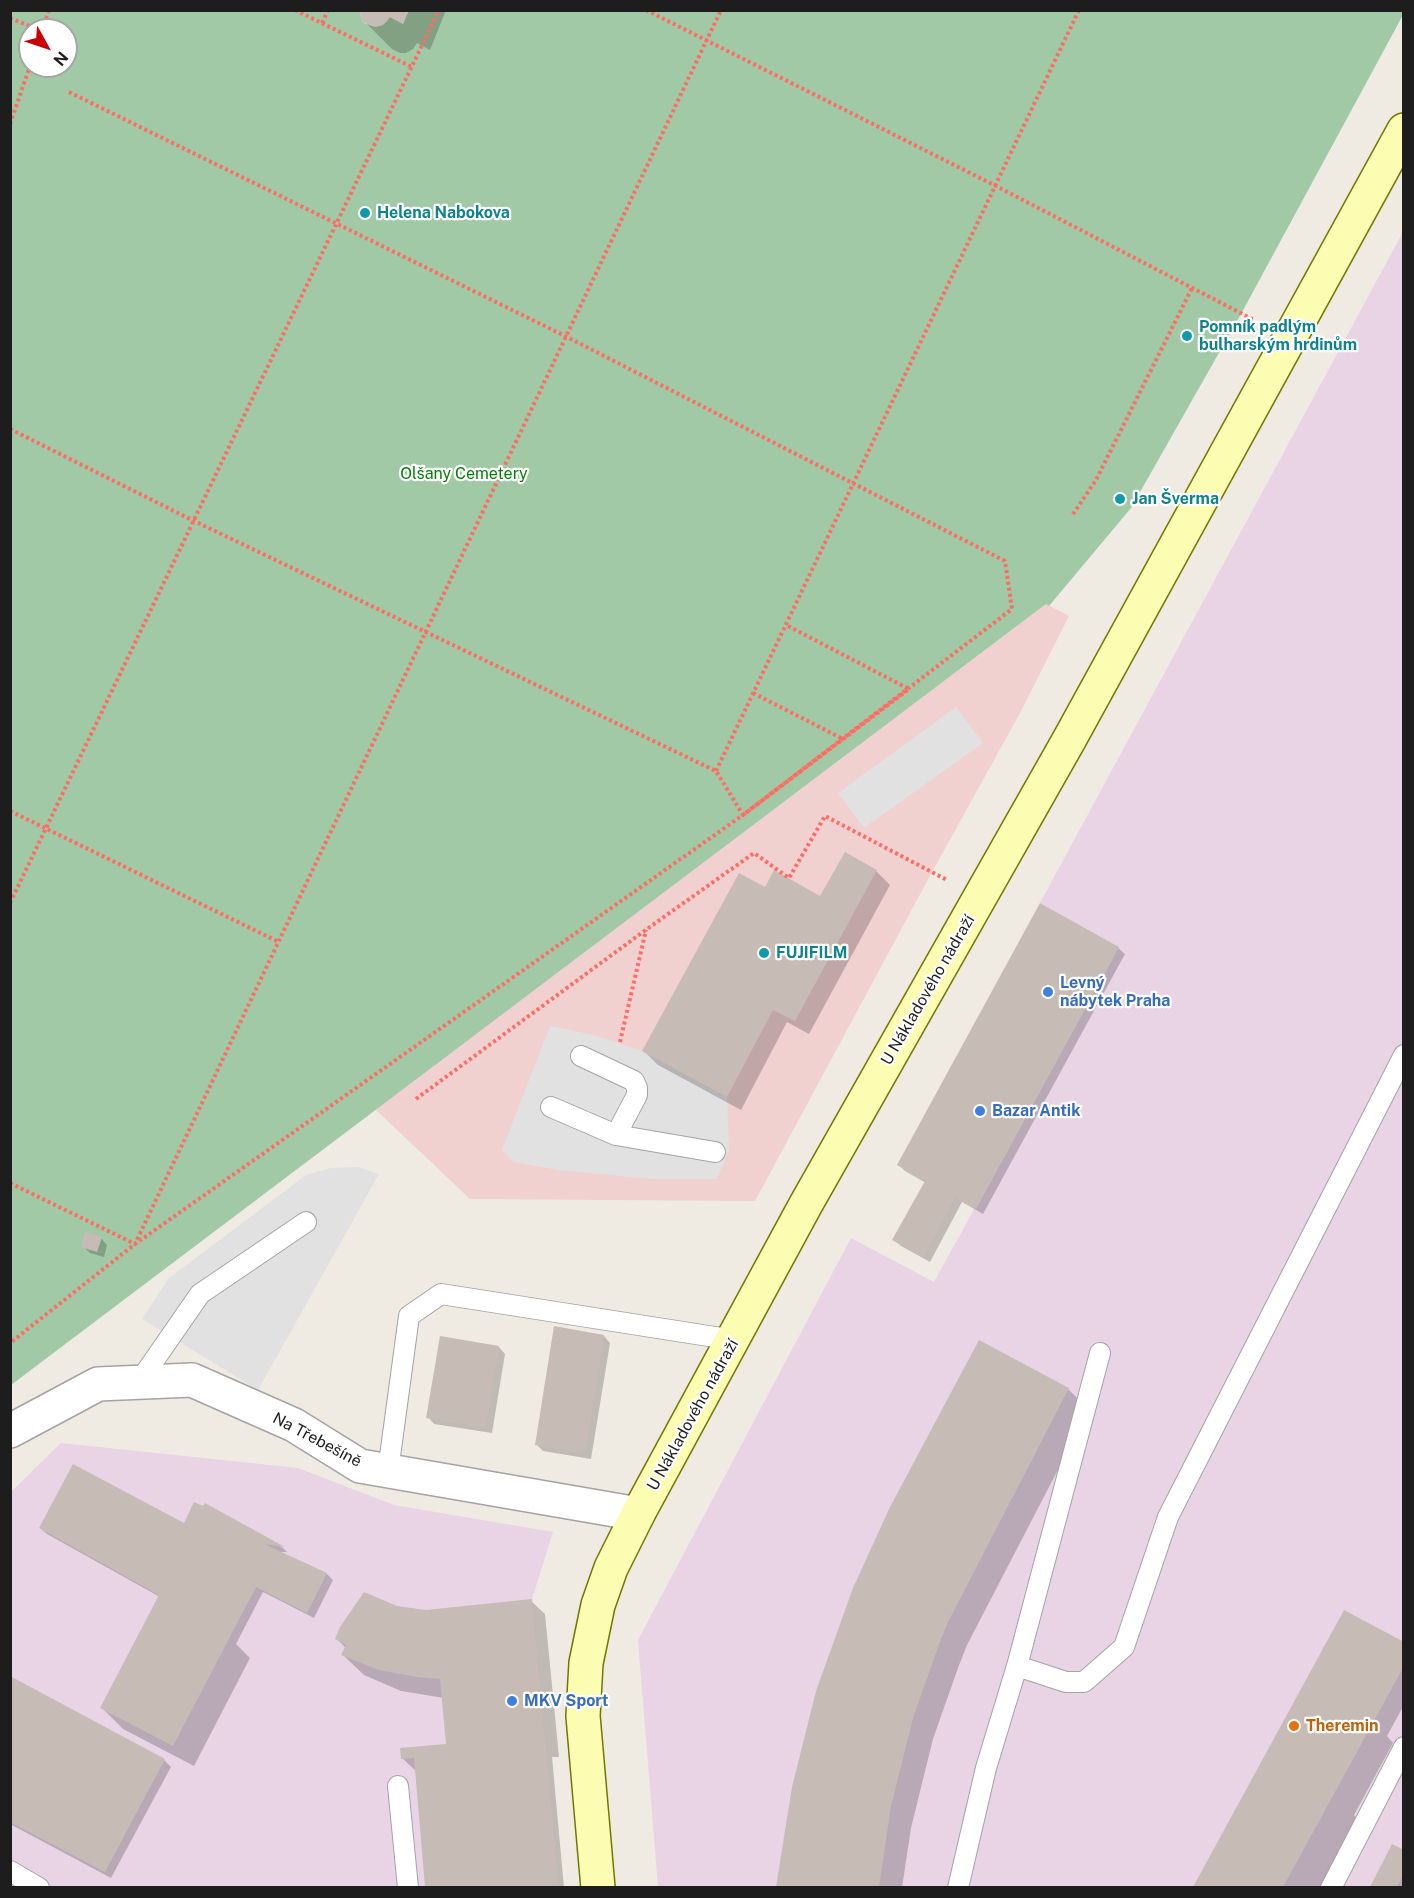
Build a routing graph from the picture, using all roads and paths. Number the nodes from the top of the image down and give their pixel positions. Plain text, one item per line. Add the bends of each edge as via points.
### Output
1 (295, 10) edge
2 (328, 10) edge
3 (439, 10) edge
4 (646, 10) edge
5 (721, 10) edge
6 (1079, 10) edge
7 (322, 23) junction
8 (707, 40) junction
9 (412, 67) junction
10 (26, 78) edge
11 (69, 92) dead end
12 (10, 124) edge
13 (1404, 130) edge
14 (996, 186) junction
15 (337, 224) junction
16 (1192, 288) junction
17 (1254, 320) dead end
18 (567, 337) junction
19 (10, 429) edge
20 (854, 483) junction
21 (1073, 514) dead end
22 (194, 521) junction
23 (786, 625) junction
24 (427, 631) junction
25 (909, 689) junction
26 (753, 693) junction
27 (843, 739) junction
28 (716, 771) junction
29 (10, 811) edge
30 (743, 815) junction
31 (46, 828) junction
32 (947, 880) dead end
33 (10, 903) edge
34 (646, 929) junction
35 (279, 942) junction
36 (620, 1043) dead end
37 (1404, 1054) edge
38 (581, 1056) dead end
39 (416, 1100) dead end
40 (551, 1107) dead end
41 (616, 1136) junction
42 (715, 1152) dead end
43 (10, 1183) edge
44 (306, 1222) dead end
45 (135, 1244) junction
46 (734, 1340) junction
47 (10, 1343) edge
48 (1100, 1353) dead end
49 (140, 1382) junction
50 (10, 1431) edge
51 (388, 1471) junction
52 (638, 1514) junction
53 (1017, 1666) junction
54 (1404, 1747) edge
55 (398, 1786) dead end
56 (10, 1871) edge
57 (39, 1887) edge
58 (408, 1887) edge
59 (598, 1887) edge
60 (958, 1887) edge
61 (1331, 1887) edge

1 - 7 path
2 - 7 path
3 - 9 path
4 - 8 path
5 - 8 path
6 - 14 path
7 - 9 path
8 - 14 path
8 - 18 path
9 - 15 path
10 - 12 path
11 - 15 path
13 - 46 street, U Nákladového nádraží
14 - 16 path
14 - 20 path
15 - 18 path
15 - 22 path
16 - 17 path
16 - 21 path via 1096,480
18 - 20 path
18 - 24 path
19 - 22 path
20 - 23 path
20 - 25 path via 1005,561 1012,609
22 - 24 path
22 - 31 path
23 - 25 path
23 - 26 path
24 - 28 path
24 - 35 path
25 - 27 path
25 - 30 path
26 - 27 path
26 - 28 path
27 - 30 path
28 - 30 path
29 - 31 path
30 - 45 path
31 - 33 path
31 - 35 path
32 - 34 path via 825,816 789,878 754,853
34 - 36 path
34 - 39 path
35 - 45 path
37 - 53 lane via 1168,1517 1124,1647 1084,1682 1066,1682
38 - 41 lane via 634,1081 637,1095
40 - 41 lane
41 - 42 lane
43 - 45 path
44 - 49 lane via 200,1294
45 - 47 path
46 - 51 lane via 441,1294 409,1316
46 - 52 street, U Nákladového nádraží
48 - 53 lane
49 - 50 street, Na Třebešíně via 98,1384
49 - 51 street, Na Třebešíně via 192,1380 294,1425 360,1466
51 - 52 street, Na Třebešíně
52 - 59 street, U Nákladového nádraží via 598,1605 586,1663 583,1716
53 - 60 lane via 986,1768
54 - 61 lane
55 - 58 lane
56 - 57 lane

